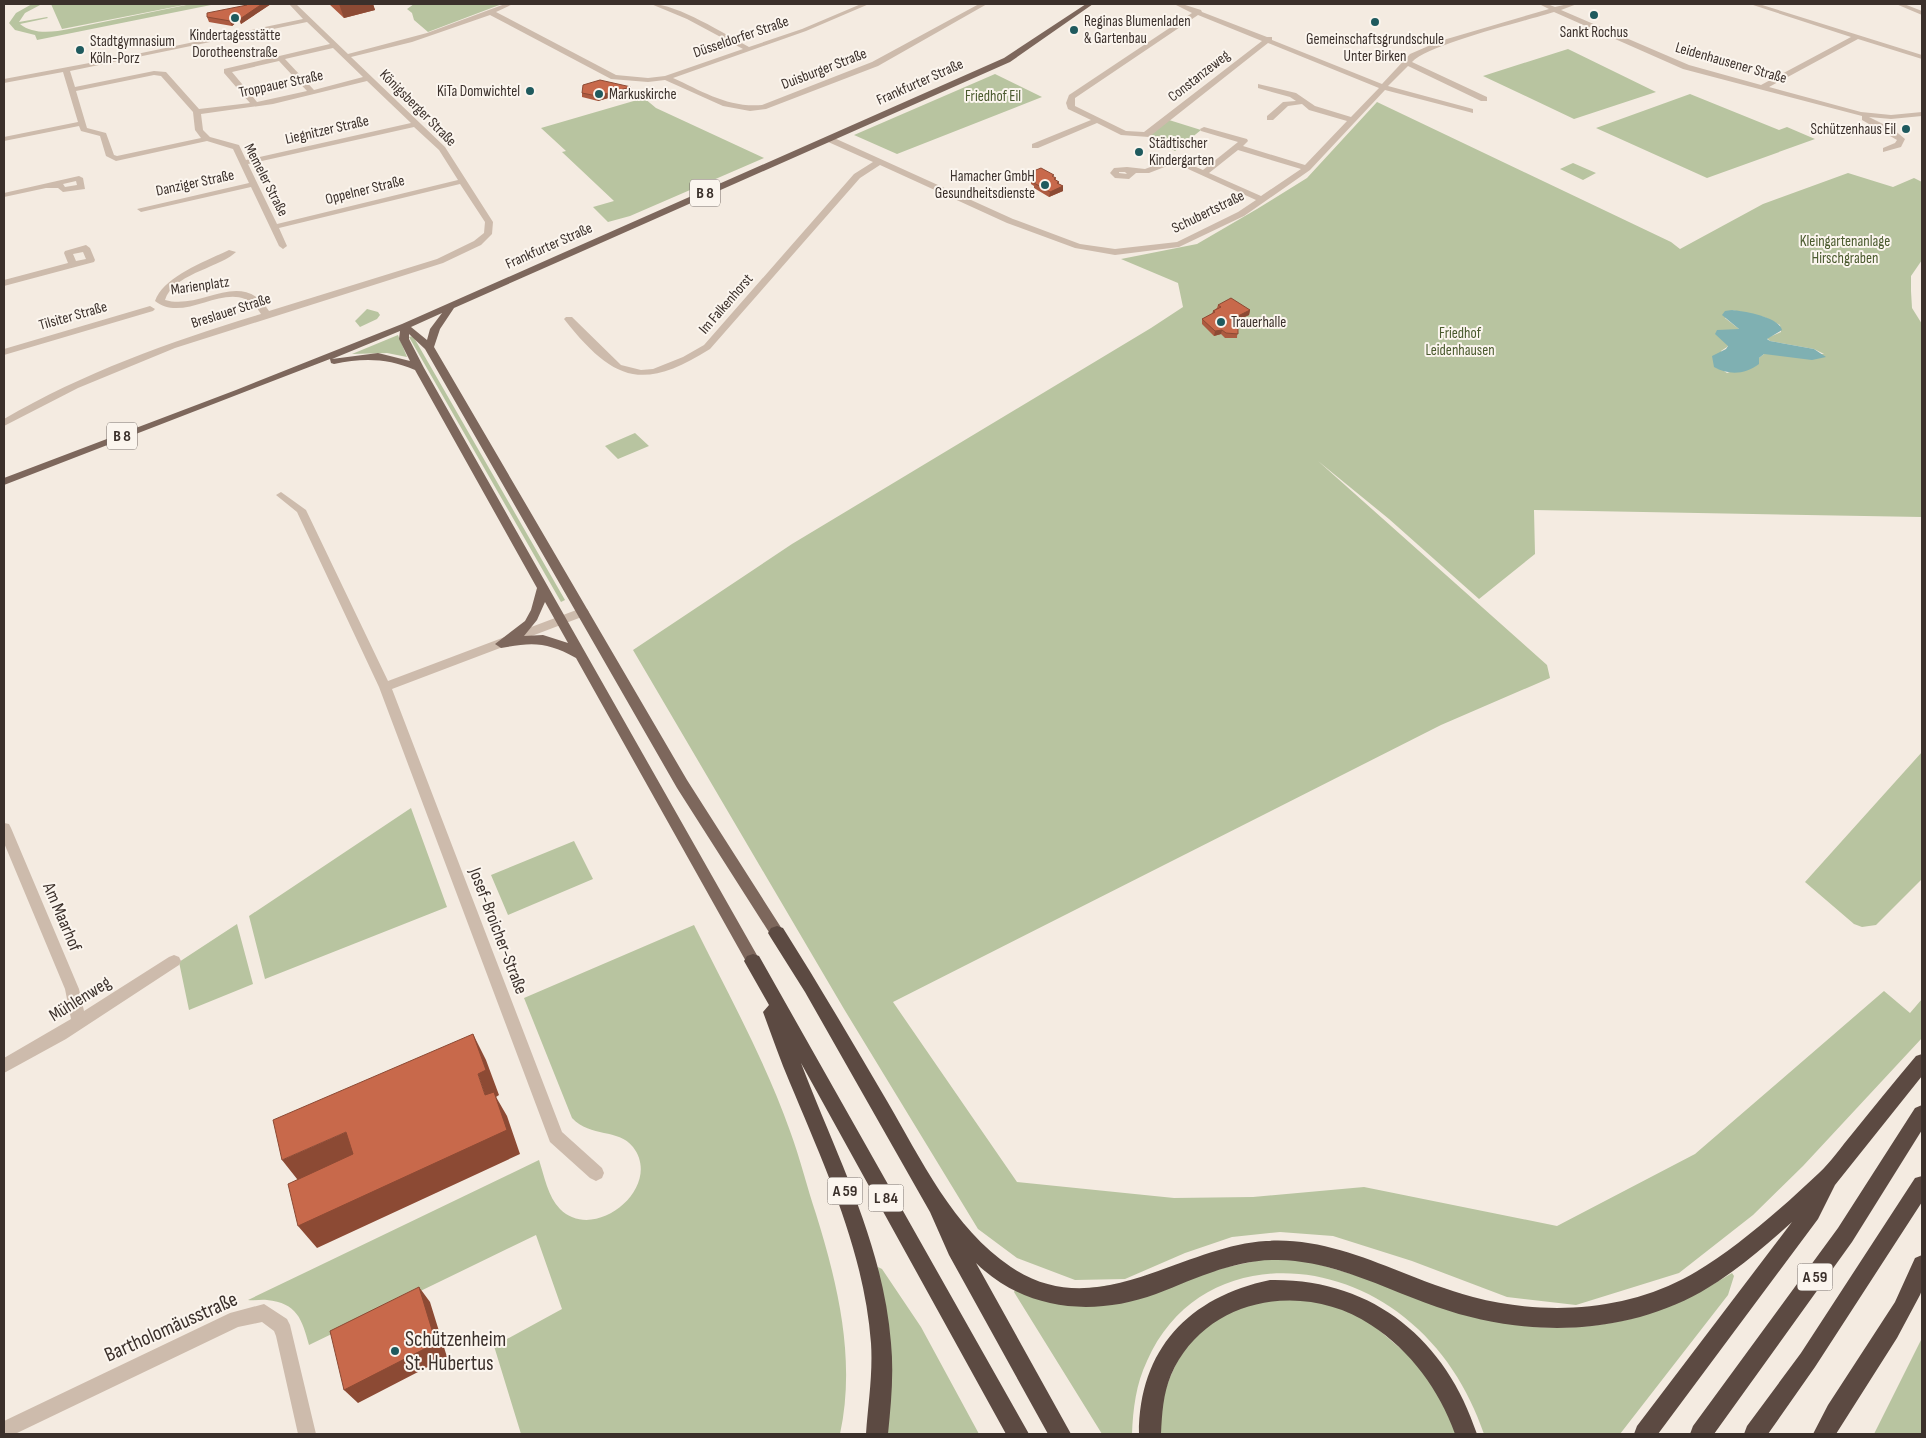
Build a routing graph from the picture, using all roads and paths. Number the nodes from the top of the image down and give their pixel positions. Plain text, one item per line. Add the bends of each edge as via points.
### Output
1 (292, 4) edge
2 (510, 4) edge
3 (654, 4) edge
4 (866, 4) edge
5 (984, 4) edge
6 (1088, 4) edge
7 (1177, 4) edge
8 (1195, 4) edge
9 (1542, 4) edge
10 (1574, 4) edge
11 (1753, 4) edge
12 (1900, 4) edge
13 (1185, 6) junction
14 (1556, 10) junction
15 (1200, 11) junction
16 (490, 12) junction
17 (1922, 13) edge
18 (308, 20) junction
19 (1858, 37) junction
20 (1269, 40) junction
21 (336, 45) junction
22 (748, 49) junction
23 (347, 56) junction
24 (1922, 57) edge
25 (281, 59) junction
26 (1406, 62) junction
27 (66, 70) junction
28 (369, 78) junction
29 (666, 78) junction
30 (4, 81) edge
31 (1261, 86) dead end
32 (1384, 87) junction
33 (1763, 87) junction
34 (72, 90) junction
35 (313, 93) junction
36 (1484, 99) dead end
37 (1303, 102) junction
38 (256, 105) junction
39 (1470, 111) dead end
40 (197, 112) junction
41 (1861, 114) junction
42 (1922, 114) edge
43 (1270, 118) dead end
44 (1097, 120) junction
45 (1353, 120) junction
46 (82, 123) junction
47 (416, 124) junction
48 (1204, 129) dead end
49 (207, 139) junction
50 (828, 139) junction
51 (4, 140) edge
52 (1244, 141) junction
53 (1035, 146) dead end
54 (1237, 147) junction
55 (1886, 150) dead end
56 (1250, 151) junction
57 (879, 162) junction
58 (244, 163) junction
59 (1307, 168) junction
60 (1131, 171) dead end
61 (1205, 172) junction
62 (462, 181) junction
63 (255, 184) junction
64 (48, 186) dead end
65 (4, 195) edge
66 (1264, 200) junction
67 (141, 209) dead end
68 (274, 227) junction
69 (475, 245) joint
70 (283, 246) dead end
71 (232, 252) dead end
72 (72, 265) dead end
73 (4, 283) edge
74 (453, 305) junction
75 (150, 309) dead end
76 (267, 315) junction
77 (569, 319) dead end
78 (405, 326) junction
79 (429, 347) junction
80 (4, 352) edge
81 (303, 368) junction
82 (419, 368) junction
83 (4, 423) edge
84 (4, 482) edge
85 (281, 495) dead end
86 (543, 585) junction
87 (583, 612) junction
88 (562, 620) junction
89 (502, 644) junction
90 (582, 656) junction
91 (385, 687) junction
92 (4, 828) edge
93 (777, 933) joint
94 (174, 960) dead end
95 (753, 961) junction
96 (79, 1022) junction
97 (1922, 1062) edge
98 (4, 1066) edge
99 (1922, 1114) edge
100 (596, 1173) dead end
101 (1828, 1178) junction
102 (1922, 1186) edge
103 (937, 1205) junction
104 (1922, 1265) edge
105 (4, 1430) edge
106 (1825, 1430) edge
107 (308, 1434) edge
108 (877, 1434) edge
109 (1018, 1434) edge
110 (1060, 1434) edge
111 (1150, 1434) edge
112 (1466, 1434) edge
113 (1645, 1434) edge
114 (1701, 1434) edge
115 (1755, 1434) edge

1 - 18 street, Königsberger Straße
2 - 16 street
3 - 22 street
4 - 22 street, Düsseldorfer Straße
5 - 29 street, Duisburger Straße via 875,64 763,107 733,107
6 - 50 main road, Frankfurter Straße / B 8 via 1007,60
7 - 13 street
8 - 13 street
9 - 14 street, Leidenhausener Straße
10 - 14 street, Schubertstraße
11 - 19 street
12 - 17 street
13 - 15 street
14 - 26 street, Schubertstraße via 1443,43
14 - 33 street, Leidenhausener Straße via 1686,67
15 - 20 street
15 - 44 street via 1072,97 1071,107
16 - 23 street via 395,46
16 - 29 street, Düsseldorfer Straße via 621,78
18 - 21 street, Königsberger Straße
18 - 27 street
19 - 24 street
19 - 33 street
20 - 32 street
20 - 44 street, Constanzeweg via 1146,135 1124,133
21 - 23 street, Königsberger Straße
21 - 25 street
22 - 29 street, Düsseldorfer Straße
23 - 28 street, Königsberger Straße
25 - 35 street
25 - 38 street via 227,71
26 - 32 street, Schubertstraße
26 - 36 street
27 - 30 street
27 - 34 street
28 - 35 street, Troppauer Straße
28 - 47 street, Königsberger Straße
31 - 37 street via 1293,95
32 - 39 street
32 - 45 street, Schubertstraße
33 - 41 street, Leidenhausener Straße
34 - 40 street via 162,74
34 - 46 street
35 - 38 street, Troppauer Straße
37 - 43 street via 1286,104
37 - 45 street via 1312,108
38 - 40 street, Troppauer Straße
40 - 49 street via 200,131
41 - 42 street, Leidenhausener Straße
41 - 55 street, Leidenhausener Straße via 1901,139 1898,145
44 - 53 street
45 - 59 street, Schubertstraße
46 - 49 street via 84,129 102,135 110,156 116,159
46 - 51 street
47 - 58 street, Liegnitzer Straße
47 - 62 street, Königsberger Straße via 442,149
48 - 52 street
49 - 58 street, Memeler Straße via 236,147
50 - 57 street, Schubertstraße
50 - 74 main road, Frankfurter Straße / B 8
52 - 54 street
52 - 56 street via 1258,145
54 - 56 street
54 - 61 street
56 - 59 street
57 - 66 street, Schubertstraße via 1040,233 1078,246 1114,252 1179,244
57 - 77 street, Im Falkenhorst via 857,176 707,346 687,360 662,370 641,373 617,367
58 - 63 street, Memeler Straße
59 - 66 street, Schubertstraße
60 - 61 street via 1146,171 1175,160
61 - 66 street
62 - 68 street, Oppelner Straße
62 - 69 street, Königsberger Straße via 488,222 488,234
63 - 67 street, Danziger Straße
63 - 68 street, Memeler Straße
64 - 65 street
68 - 70 street, Memeler Straße
69 - 76 street, Breslauer Straße via 382,279
71 - 76 street, Marienplatz via 174,282 160,295 160,300 168,305 183,305 239,294 257,300
72 - 73 street
74 - 78 main road, Frankfurter Straße / B 8
74 - 79 main road via 438,323
75 - 80 street, Tilsiter Straße
76 - 83 street, Breslauer Straße via 109,370 55,393
78 - 79 main road, L 84
78 - 81 main road, Frankfurter Straße / B 8
78 - 82 main road, L 84 via 404,339
79 - 87 main road, L 84
81 - 82 main road via 380,355
81 - 84 main road, Frankfurter Straße / B 8
82 - 86 main road, L 84
85 - 91 street, Josef-Broicher-Straße via 301,510
86 - 88 main road, L 84
86 - 89 main road via 540,605 531,622
87 - 88 street
87 - 93 main road, L 84 via 682,784
88 - 89 street
88 - 90 main road, L 84
89 - 90 main road via 545,638 559,642
89 - 91 street
90 - 95 main road, L 84
91 - 100 street, Josef-Broicher-Straße via 556,1137
92 - 96 street, Am Maarhof via 72,989
93 - 103 highway, L 84
94 - 96 street, Mühlenweg
95 - 108 highway, A 59 via 803,1093 844,1188 866,1254 881,1338 883,1382
95 - 109 highway, L 84
96 - 98 street, Mühlenweg
97 - 101 highway
99 - 114 highway, A 59 via 1845,1235
101 - 103 highway via 1749,1247 1692,1286 1645,1306 1599,1317 1573,1319 1542,1319 1491,1312 1445,1299 1351,1264 1316,1254 1280,1250 1225,1256 1120,1294 1088,1298 1062,1296 1005,1275 980,1254
101 - 113 highway via 1811,1212
102 - 115 highway, A 59 via 1808,1360
103 - 110 highway, L 84 via 960,1256
104 - 106 highway via 1916,1282 1873,1357
105 - 107 street, Bartholomäusstraße via 236,1319 264,1313 281,1325
111 - 112 highway via 1151,1412 1160,1378 1168,1357 1187,1332 1211,1311 1232,1300 1258,1292 1287,1289 1338,1297 1380,1318 1402,1335 1444,1386

